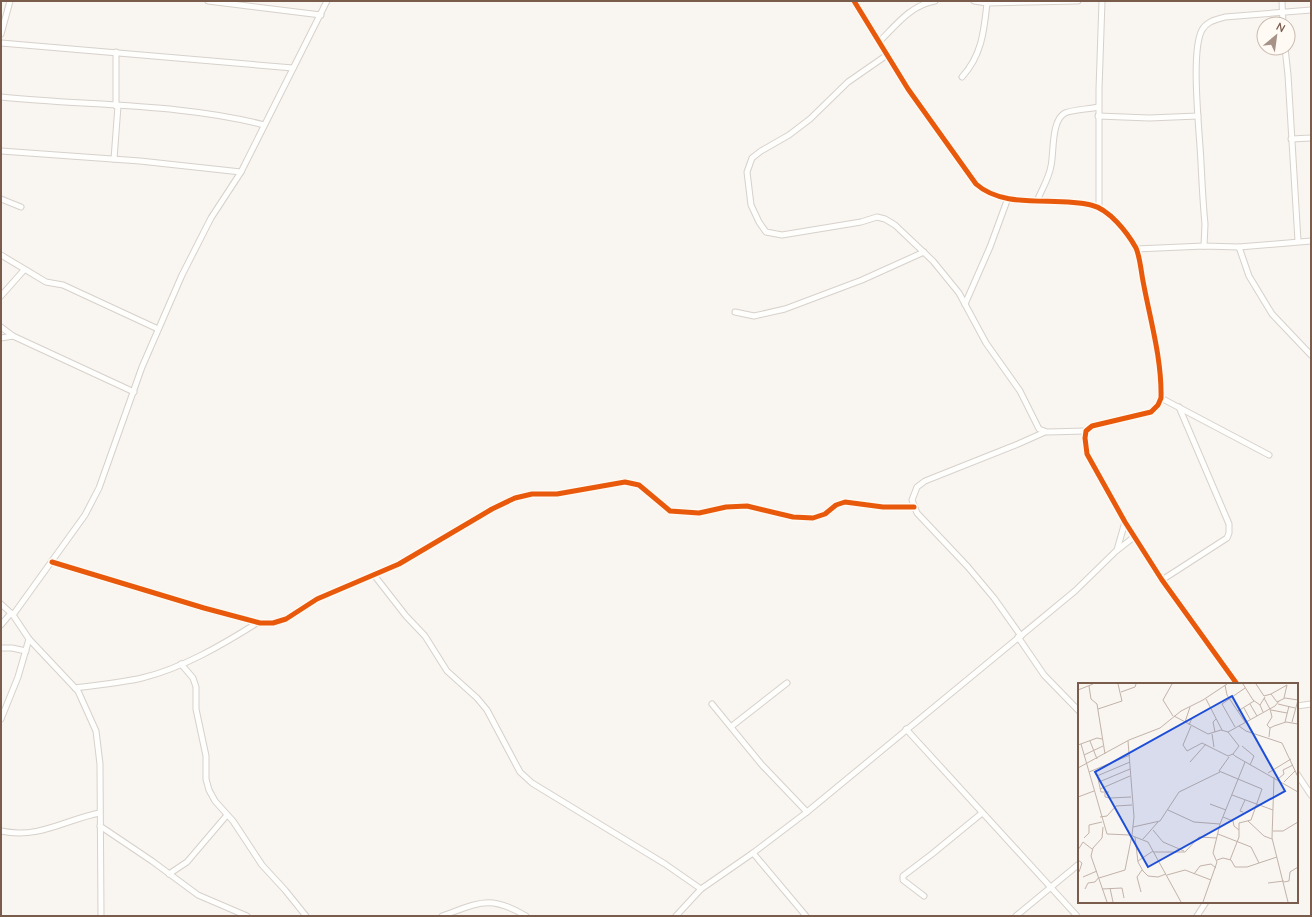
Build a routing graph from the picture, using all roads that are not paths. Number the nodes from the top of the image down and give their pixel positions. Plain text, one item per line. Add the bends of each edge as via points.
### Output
1 (10, 1) edge
2 (208, 1) edge
3 (327, 1) edge
4 (935, 1) edge
5 (974, 1) edge
6 (1078, 1) edge
7 (1102, 1) edge
8 (1282, 1) edge
9 (856, 2) edge
10 (987, 3) junction
11 (1311, 10) edge
12 (1282, 12) junction
13 (321, 15) junction
14 (1282, 16) edge
15 (1, 34) edge
16 (880, 42) junction
17 (1, 43) edge
18 (116, 52) junction
19 (887, 54) junction
20 (1286, 56) edge
21 (293, 68) junction
22 (962, 77) dead end
23 (1, 98) edge
24 (117, 106) junction
25 (1098, 107) junction
26 (1098, 116) junction
27 (1198, 116) junction
28 (264, 125) junction
29 (1311, 138) edge
30 (1291, 139) junction
31 (1, 151) edge
32 (114, 159) junction
33 (241, 172) junction
34 (1008, 198) junction
35 (1, 200) edge
36 (1037, 200) junction
37 (21, 207) dead end
38 (1099, 208) junction
39 (1298, 241) junction
40 (1311, 242) edge
41 (1204, 246) junction
42 (1239, 247) junction
43 (1136, 249) junction
44 (924, 252) junction
45 (1, 255) edge
46 (24, 270) junction
47 (1, 296) edge
48 (965, 304) junction
49 (735, 312) dead end
50 (1, 327) edge
51 (158, 329) junction
52 (13, 336) junction
53 (1, 338) edge
54 (1311, 355) edge
55 (134, 392) junction
56 (1161, 398) junction
57 (1179, 407) junction
58 (1086, 431) junction
59 (1045, 432) junction
60 (1269, 455) dead end
61 (914, 507) junction
62 (1125, 522) junction
63 (1134, 537) junction
64 (1116, 550) junction
65 (52, 562) junction
66 (374, 575) junction
67 (1162, 580) junction
68 (1, 604) edge
69 (12, 614) junction
70 (257, 623) junction
71 (1, 625) edge
72 (1019, 636) junction
73 (29, 639) junction
74 (1, 648) edge
75 (26, 651) junction
76 (181, 664) junction
77 (787, 683) dead end
78 (1236, 683) edge
79 (75, 688) junction
80 (712, 704) dead end
81 (1311, 704) edge
82 (1298, 706) edge
83 (1078, 710) edge
84 (1, 719) edge
85 (732, 726) junction
86 (906, 729) junction
87 (1298, 776) edge
88 (1311, 796) edge
89 (99, 812) junction
90 (807, 812) junction
91 (982, 813) junction
92 (227, 815) junction
93 (100, 826) junction
94 (1, 831) edge
95 (753, 853) junction
96 (1078, 865) edge
97 (169, 874) junction
98 (701, 889) junction
99 (1051, 889) junction
100 (924, 896) dead end
101 (1205, 903) edge
102 (101, 916) edge
103 (247, 916) edge
104 (306, 916) edge
105 (442, 916) edge
106 (526, 916) edge
107 (676, 916) edge
108 (806, 916) edge
109 (1016, 916) edge
110 (1077, 916) edge
111 (1197, 916) edge

1 - 15 street
2 - 13 street
3 - 13 street
4 - 16 street via 910,11
5 - 10 street
6 - 10 street
7 - 25 street
8 - 12 street
9 - 16 street
10 - 22 street via 982,43 970,68
11 - 12 street
12 - 14 street
12 - 27 street via 1225,17 1206,24 1201,30 1197,69
13 - 21 street
16 - 19 street
17 - 18 street
18 - 21 street
18 - 24 street
19 - 34 street via 908,89 976,184 991,194
19 - 44 street via 848,82 810,119 752,158 747,172 748,189 751,205 766,232 782,235 877,217 896,224
20 - 30 street
21 - 28 street
23 - 24 street
24 - 28 street via 182,111 243,119
24 - 32 street
25 - 26 street
25 - 36 street via 1066,112 1060,117 1054,139 1052,166
26 - 27 street
26 - 38 street
27 - 41 street via 1205,224
28 - 33 street
29 - 30 street
30 - 39 street
31 - 32 street
32 - 33 street
33 - 51 street via 198,242
34 - 36 street
34 - 48 street
35 - 37 street
36 - 38 street
38 - 43 street via 1120,226
39 - 40 street
39 - 42 street
41 - 42 street
41 - 43 street
42 - 54 street via 1249,276 1268,309
43 - 56 street via 1156,352
44 - 48 street via 959,293
44 - 49 street via 868,278 785,309 754,316
45 - 46 street
46 - 47 street
46 - 51 street via 46,282 63,285
48 - 59 street via 986,343 1020,391 1037,428
50 - 52 street
51 - 55 street
52 - 53 street
52 - 55 street
55 - 65 street via 99,488 85,515
56 - 57 street
56 - 58 street via 1151,412 1092,426
57 - 60 street
57 - 67 street via 1230,529 1227,538
58 - 59 street
58 - 62 street via 1084,438 1087,454
59 - 61 street via 925,480 914,492
61 - 66 street via 883,507 844,502 825,514 812,518 793,517 747,506 726,507 699,513 670,511 638,485 614,483 573,492 532,494 515,498
61 - 72 street via 994,598
62 - 63 street
62 - 64 street
63 - 64 street
63 - 67 street
64 - 72 street via 1075,591
65 - 69 street
65 - 70 street
66 - 70 street via 317,599 286,619 273,623
66 - 98 street via 425,636 447,671 487,710 520,772 532,783 665,864
67 - 78 street
68 - 69 street
69 - 71 street
69 - 73 street
70 - 76 street via 228,641
72 - 83 street via 1044,675
72 - 86 street
73 - 75 street
73 - 79 street
74 - 75 street
75 - 84 street
76 - 79 street via 144,678
76 - 92 street via 196,687 197,714 205,750 209,790
77 - 85 street
79 - 89 street via 96,731 100,764
80 - 85 street
81 - 82 street
85 - 90 street via 762,765
86 - 90 street
86 - 91 street
87 - 88 street
89 - 93 street
89 - 94 street via 34,833
90 - 95 street
91 - 99 street
91 - 100 street via 903,876 909,887
92 - 97 street via 187,862
92 - 104 street via 262,865
93 - 97 street
93 - 102 street
95 - 98 street
95 - 108 street
96 - 99 street
97 - 103 street via 198,895
98 - 107 street
99 - 109 street
99 - 110 street
101 - 111 street
105 - 106 street via 476,904 495,902

